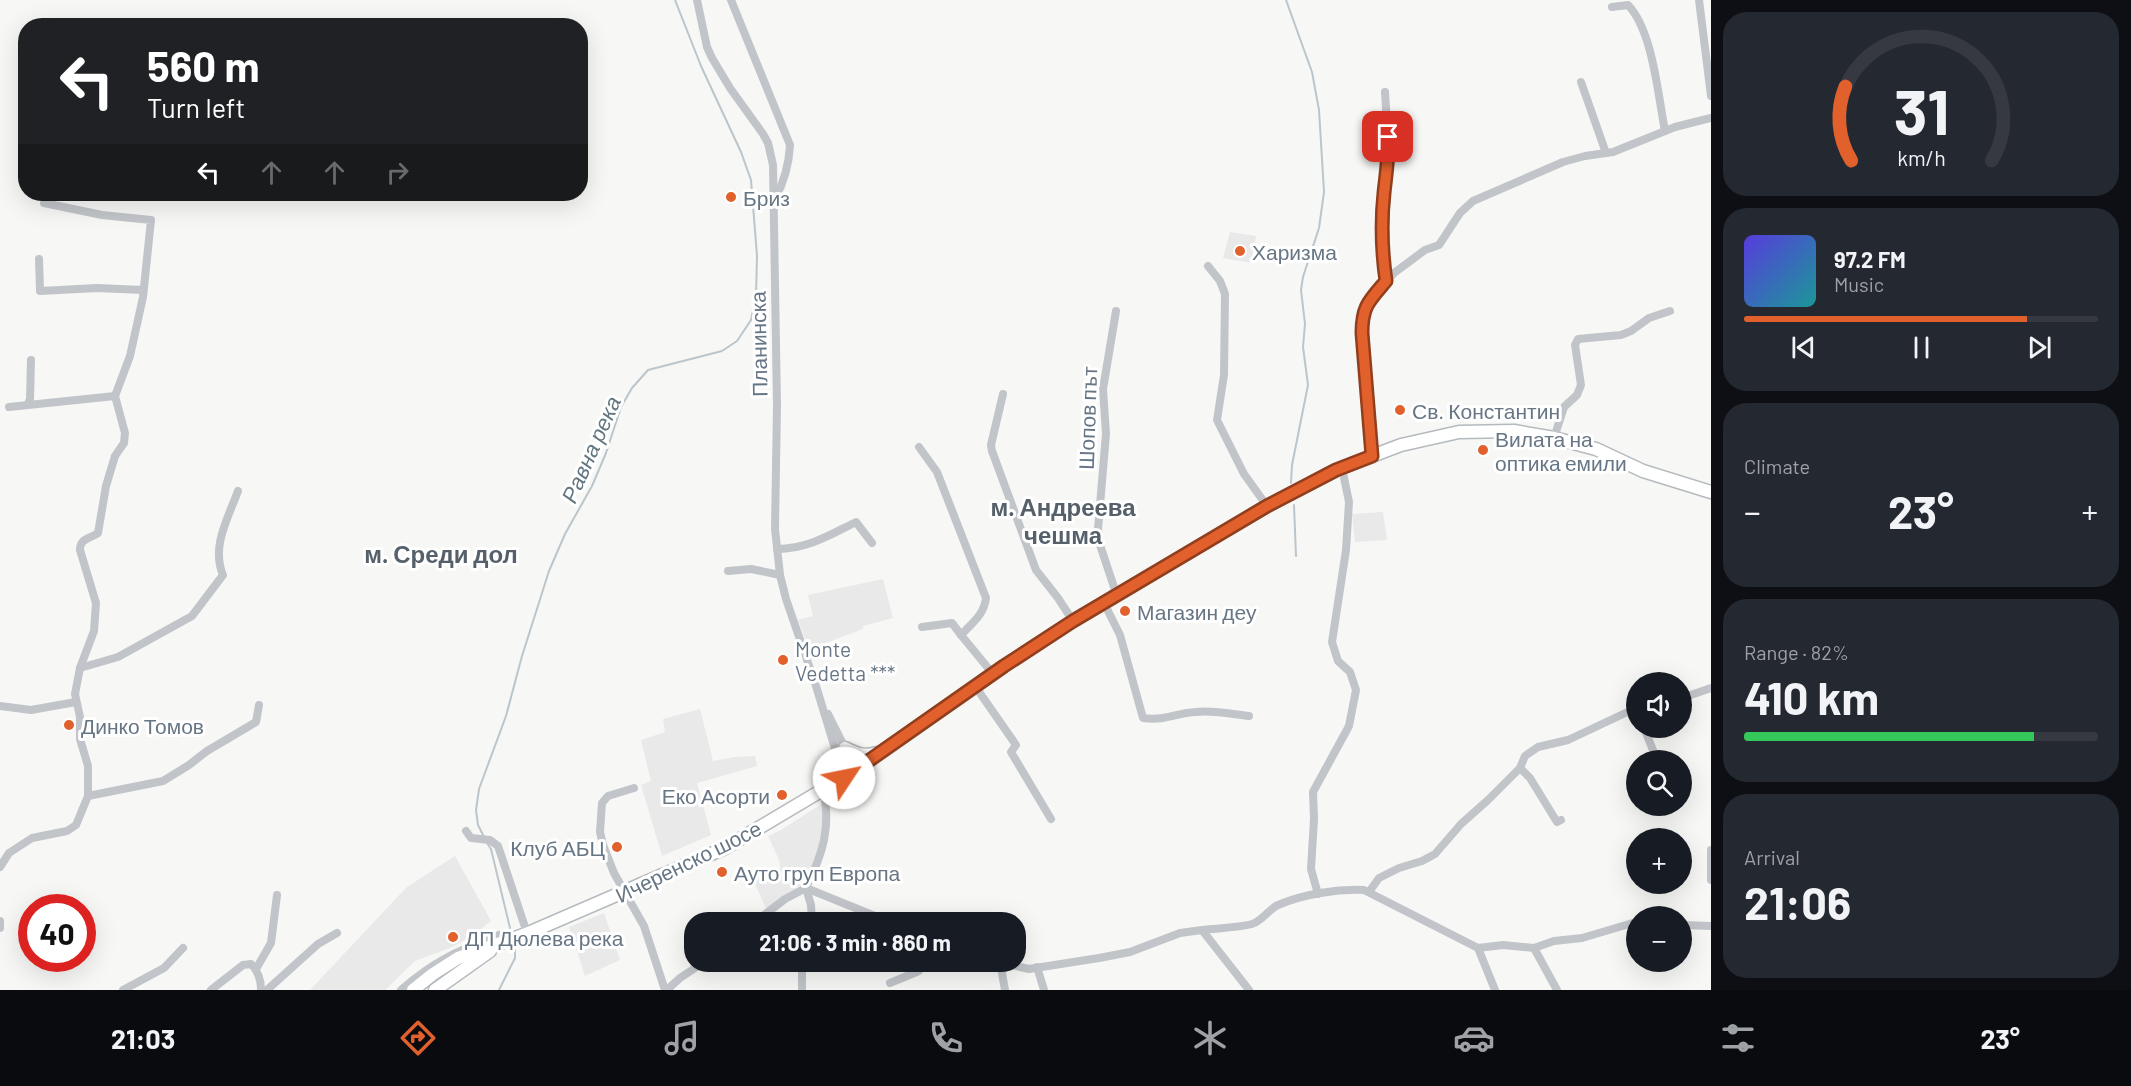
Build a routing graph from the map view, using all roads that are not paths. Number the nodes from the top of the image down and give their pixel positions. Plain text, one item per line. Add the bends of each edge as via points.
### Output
1 (697, 0) edge
2 (731, 0) edge
3 (1699, 0) edge
4 (1612, 7) dead end
5 (1581, 82) dead end
6 (1385, 92) dead end
7 (1711, 96) edge
8 (1711, 118) edge
9 (1665, 131) junction
10 (1606, 153) junction
11 (775, 199) junction
12 (44, 203) dead end
13 (39, 259) dead end
14 (1208, 266) dead end
15 (1386, 281) junction
16 (144, 290) junction
17 (1116, 311) dead end
18 (1670, 311) dead end
19 (31, 360) dead end
20 (1003, 394) dead end
21 (114, 396) junction
22 (28, 404) junction
23 (9, 407) dead end
24 (1554, 438) junction
25 (919, 447) dead end
26 (1372, 456) junction
27 (1342, 468) junction
28 (238, 491) dead end
29 (1711, 492) edge
30 (1267, 506) junction
31 (872, 543) dead end
32 (777, 549) junction
33 (728, 571) dead end
34 (780, 575) junction
35 (1116, 596) junction
36 (1104, 603) junction
37 (1073, 621) junction
38 (922, 627) dead end
39 (961, 635) junction
40 (80, 668) junction
41 (993, 674) junction
42 (975, 686) junction
43 (1711, 688) edge
44 (1692, 695) edge
45 (821, 700) junction
46 (76, 702) junction
47 (259, 705) dead end
48 (0, 706) edge
49 (1626, 714) edge
50 (1249, 716) dead end
51 (845, 748) junction
52 (881, 752) junction
53 (1520, 768) junction
54 (856, 770) junction
55 (844, 778) junction
56 (634, 788) dead end
57 (823, 790) junction
58 (88, 796) junction
59 (1051, 819) dead end
60 (1561, 820) dead end
61 (466, 831) dead end
62 (1711, 850) edge
63 (0, 867) edge
64 (1711, 880) edge
65 (806, 888) junction
66 (625, 892) junction
67 (1369, 892) junction
68 (1318, 894) junction
69 (277, 895) dead end
70 (768, 912) edge
71 (811, 912) edge
72 (865, 912) edge
73 (0, 921) edge
74 (1626, 925) edge
75 (1692, 925) edge
76 (1711, 926) edge
77 (0, 928) edge
78 (1202, 930) junction
79 (337, 933) dead end
80 (527, 934) junction
81 (500, 939) junction
82 (183, 948) dead end
83 (1478, 948) junction
84 (1534, 948) junction
85 (1026, 968) edge
86 (1037, 968) junction
87 (256, 969) junction
88 (689, 972) edge
89 (802, 972) edge
90 (917, 972) edge
91 (1001, 972) edge
92 (433, 974) junction
93 (890, 983) dead end
94 (123, 990) edge
95 (211, 990) edge
96 (261, 990) edge
97 (267, 990) edge
98 (401, 990) edge
99 (413, 990) edge
100 (438, 990) edge
101 (666, 990) edge
102 (802, 990) edge
103 (1005, 990) edge
104 (1044, 990) edge
105 (1249, 990) edge
106 (1495, 990) edge
107 (1557, 990) edge

1 - 11 street, Планинска via 712,58 768,142
2 - 11 street via 790,145 790,159
3 - 7 street
4 - 9 street via 1628,5 1647,41
5 - 10 street
6 - 15 street via 1389,154 1384,194
8 - 9 street
9 - 10 street
10 - 15 street via 1563,162 1473,201 1439,244 1425,250
11 - 32 street, Планинска
12 - 16 street via 151,220
13 - 16 street via 40,291
14 - 30 street via 1225,294 1224,375 1217,420 1244,474
15 - 26 street via 1362,315
16 - 21 street via 130,356
17 - 35 street, Шопов път via 1102,389 1106,434 1098,529
18 - 24 street via 1621,335 1578,339 1575,345 1581,385 1563,407
19 - 22 street
20 - 37 street via 992,451 1036,570
21 - 22 street
21 - 40 street via 125,433 124,443 115,456 106,486 98,533 80,544 96,603 94,631
22 - 23 street
24 - 26 street, Ичеренско шосе via 1514,431 1459,432
24 - 29 street, Ичеренско шосе via 1596,449 1643,471
25 - 39 street via 938,472 986,598 985,608
26 - 27 street, Ичеренско шосе
27 - 30 street, Ичеренско шосе
27 - 68 street via 1349,502 1347,540 1332,642 1338,661 1350,672 1356,690 1349,726 1314,792 1311,869
28 - 40 street via 222,530 218,562 223,575 192,616 118,657
30 - 35 street, Ичеренско шосе
31 - 32 street via 856,522 821,541 795,549
32 - 34 street, Планинска
33 - 34 street via 751,569
34 - 45 street, Планинска
35 - 36 street, Ичеренско шосе
36 - 37 street, Ичеренско шосе
36 - 50 street via 1120,635 1143,718 1159,720 1213,711
37 - 41 street, Ичеренско шосе
38 - 39 street via 952,624
39 - 41 street
40 - 46 street
41 - 42 street, Ичеренско шосе
42 - 52 street, Ичеренско шосе
42 - 59 street via 1016,745 1011,752
43 - 44 street
45 - 51 street
45 - 55 street
46 - 48 street via 31,710
46 - 58 street via 88,765
47 - 58 street via 256,722 163,780
49 - 53 street via 1568,740 1538,747 1525,756
51 - 52 street via 868,756
51 - 54 street
52 - 54 street, Ичеренско шосе
53 - 60 street via 1557,822
53 - 67 street via 1435,854 1379,878
54 - 55 street, Ичеренско шосе
55 - 57 street, Ичеренско шосе
56 - 66 street via 608,796 600,816 603,845
57 - 65 street via 827,807 823,851
57 - 66 street, Ичеренско шосе via 725,848
58 - 63 street via 76,825 67,831 32,838 9,853
61 - 80 street via 471,838 490,840 498,846
62 - 64 street
65 - 70 street
65 - 71 street
65 - 72 street
66 - 80 street, Ичеренско шосе
66 - 101 street via 644,926
67 - 68 street via 1348,889
67 - 83 street
68 - 78 street via 1276,906 1254,924
69 - 87 street via 271,943
73 - 77 street
74 - 84 street
75 - 76 street
78 - 86 street via 1180,933 1130,952
78 - 105 street
79 - 97 street via 310,951
80 - 81 street, Ичеренско шосе
81 - 92 street, Ичеренско шосе
81 - 98 street via 459,950 431,965
81 - 100 street
82 - 94 street via 164,968
83 - 84 street
83 - 106 street
84 - 107 street
85 - 86 street
86 - 104 street
87 - 95 street via 251,964 243,965
87 - 96 street
88 - 101 street
89 - 102 street
90 - 93 street
91 - 103 street
92 - 99 street, Ичеренско шосе
92 - 100 street

